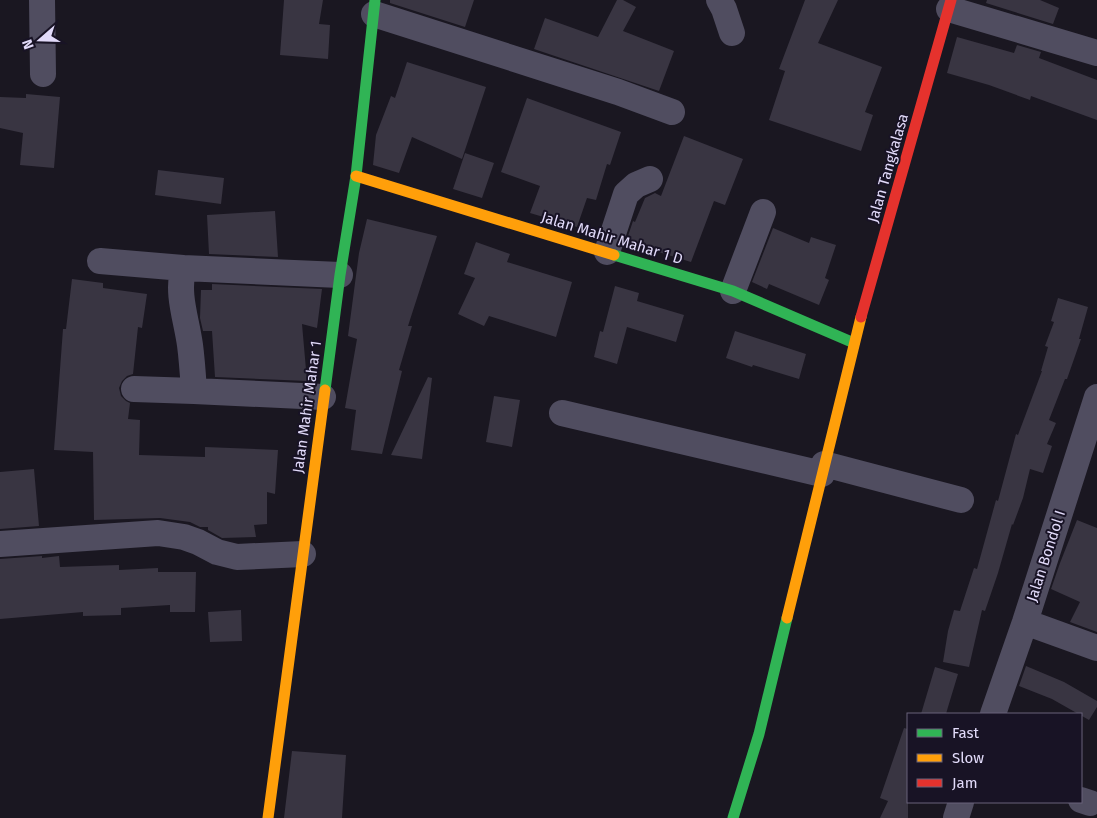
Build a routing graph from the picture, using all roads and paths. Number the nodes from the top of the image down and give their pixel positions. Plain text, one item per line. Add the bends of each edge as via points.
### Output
1 (42, 0) edge
2 (719, 0) edge
3 (950, 5) edge
4 (374, 7) edge
5 (732, 33) dead end
6 (1097, 53) edge
7 (43, 74) dead end
8 (672, 112) dead end
9 (356, 176) junction
10 (650, 179) dead end
11 (764, 212) dead end
12 (607, 252) junction
13 (100, 262) dead end
14 (183, 268) junction
15 (340, 275) junction
16 (733, 290) junction
17 (854, 344) junction
18 (134, 389) dead end
19 (194, 391) junction
20 (323, 397) junction
21 (1097, 397) edge
22 (562, 413) dead end
23 (823, 469) junction
24 (961, 500) dead end
25 (0, 544) edge
26 (303, 554) junction
27 (1025, 622) junction
28 (1097, 648) edge
29 (992, 713) edge
30 (961, 803) edge
31 (268, 818) edge
32 (733, 818) edge
33 (956, 818) edge

1 - 7 street
2 - 5 street
3 - 6 street
3 - 17 street, Jalan Tangkalasa
4 - 8 street
4 - 9 street, Jalan Mahir Mahar 1
9 - 12 street, Jalan Mahir Mahar 1 D
9 - 15 street, Jalan Mahir Mahar 1
10 - 12 street via 626,194
11 - 16 street
12 - 16 street, Jalan Mahir Mahar 1 D
13 - 14 street
14 - 15 street
14 - 19 street via 180,292 190,344
15 - 20 street, Jalan Mahir Mahar 1
16 - 17 street, Jalan Mahir Mahar 1 D
17 - 23 street, Jalan Tangkalasa
18 - 19 street
19 - 20 street
20 - 26 street, Jalan Mahir Mahar 1
21 - 27 street, Jalan Bondol I
22 - 23 street
23 - 24 street
23 - 32 street, Jalan Tangkalasa via 759,734
25 - 26 street via 158,533 184,537 237,557
26 - 31 street, Jalan Mahir Mahar 1
27 - 28 street
27 - 29 street, Jalan Bondol I
30 - 33 street

